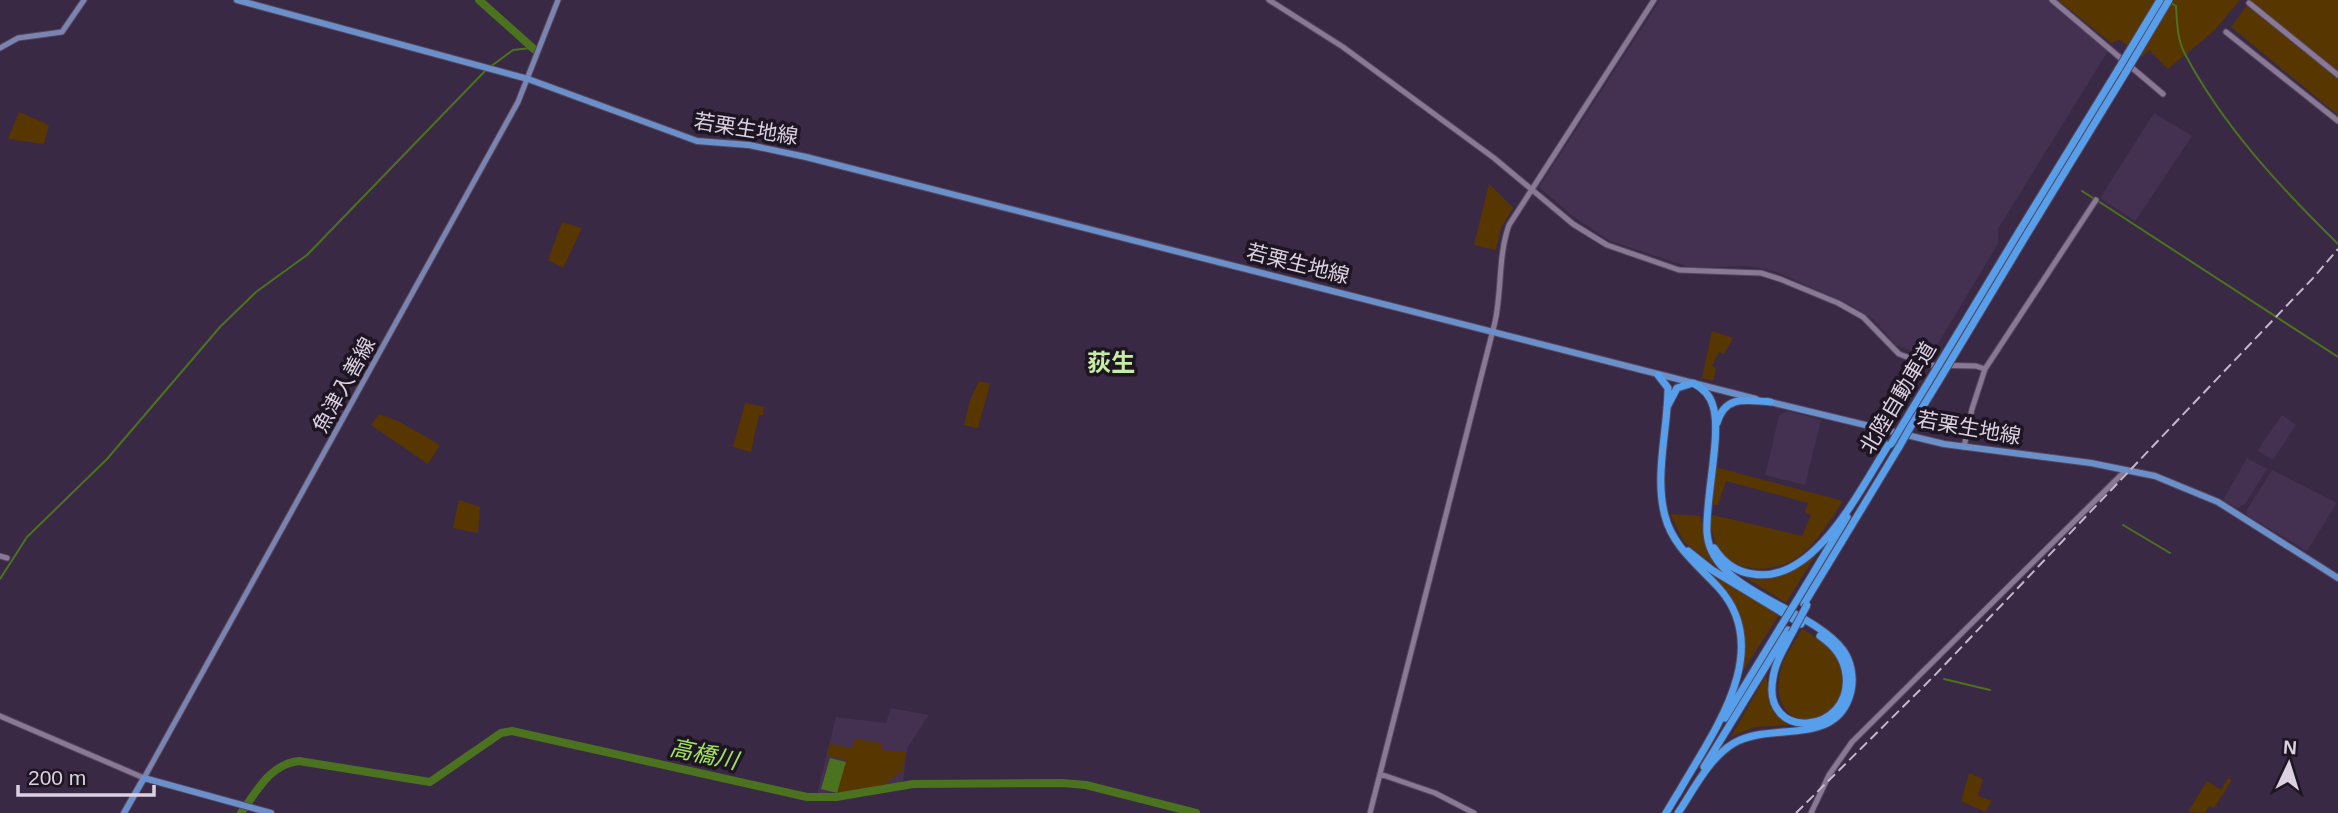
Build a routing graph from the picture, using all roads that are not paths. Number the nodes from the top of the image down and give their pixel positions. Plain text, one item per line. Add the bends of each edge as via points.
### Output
1 (84, 0) edge
2 (237, 0) edge
3 (558, 0) edge
4 (1269, 0) edge
5 (1654, 0) edge
6 (2052, 0) edge
7 (2160, 0) edge
8 (2169, 0) edge
9 (2249, 3) dead end
10 (2226, 32) dead end
11 (0, 48) edge
12 (2122, 70) junction
13 (2338, 75) edge
14 (528, 79) junction
15 (2163, 94) dead end
16 (2338, 121) edge
17 (1532, 188) junction
18 (2096, 200) dead end
19 (1493, 332) junction
20 (1985, 369) junction
21 (1658, 375) junction
22 (1934, 381) junction
23 (1693, 383) junction
24 (1770, 402) junction
25 (1667, 407) junction
26 (1905, 425) junction
27 (1714, 430) junction
28 (1893, 445) junction
29 (1964, 447) junction
30 (2127, 469) junction
31 (1707, 520) junction
32 (1671, 532) junction
33 (2338, 578) edge
34 (1803, 603) junction
35 (1787, 629) junction
36 (0, 716) edge
37 (1380, 774) junction
38 (144, 778) junction
39 (1677, 795) junction
40 (124, 813) edge
41 (271, 813) edge
42 (1370, 813) edge
43 (1474, 813) edge
44 (1666, 813) edge
45 (1677, 813) edge
46 (1811, 813) edge

1 - 11 main road via 62,32 18,38
2 - 14 main road, 若栗生地線
3 - 14 main road, 魚津入善線
4 - 17 street via 1343,47
5 - 17 street
6 - 15 street
7 - 12 highway, 北陸自動車道, bridge
8 - 12 highway, 北陸自動車道, bridge
9 - 13 street
10 - 16 street
12 - 22 highway, 北陸自動車道, bridge
14 - 19 main road, 若栗生地線 via 697,141 762,147 806,157
14 - 38 main road, 魚津入善線
17 - 19 street via 1503,242 1502,290
17 - 20 street via 1573,224 1625,253 1693,272 1742,271 1780,279 1863,317 1899,354 1929,365
18 - 20 street
19 - 21 main road, 若栗生地線
19 - 37 street
20 - 29 street
21 - 23 main road, 若栗生地線
21 - 25 highway via 1668,388
22 - 26 highway, 北陸自動車道
22 - 26 highway, 北陸自動車道
23 - 24 main road, 若栗生地線
23 - 25 highway via 1677,388
23 - 27 highway via 1711,400
24 - 27 highway via 1730,402
24 - 29 main road, 若栗生地線
25 - 32 highway via 1662,497
26 - 28 highway, 北陸自動車道, bridge
27 - 31 highway
28 - 31 highway via 1822,543 1782,572 1756,575 1730,565 1712,545
28 - 34 highway, 北陸自動車道
28 - 34 highway, 北陸自動車道
29 - 30 main road, 若栗生地線
30 - 33 main road, 若栗生地線 via 2218,502
30 - 46 street via 1852,742
31 - 45 highway via 1708,542 1721,566 1832,638 1847,656 1852,687 1844,707 1825,725 1758,734 1729,747 1707,769
32 - 35 highway via 1702,563 1813,631 1839,653 1846,673 1844,696 1831,714 1810,724 1786,718 1772,693
32 - 39 highway via 1732,607 1742,648 1728,702
34 - 35 highway, 北陸自動車道, bridge
34 - 35 highway, bridge
35 - 39 highway, 北陸自動車道
35 - 45 highway, 北陸自動車道
36 - 38 street
37 - 42 street
37 - 43 street via 1435,793
38 - 40 main road
38 - 41 main road
39 - 44 highway, 北陸自動車道

